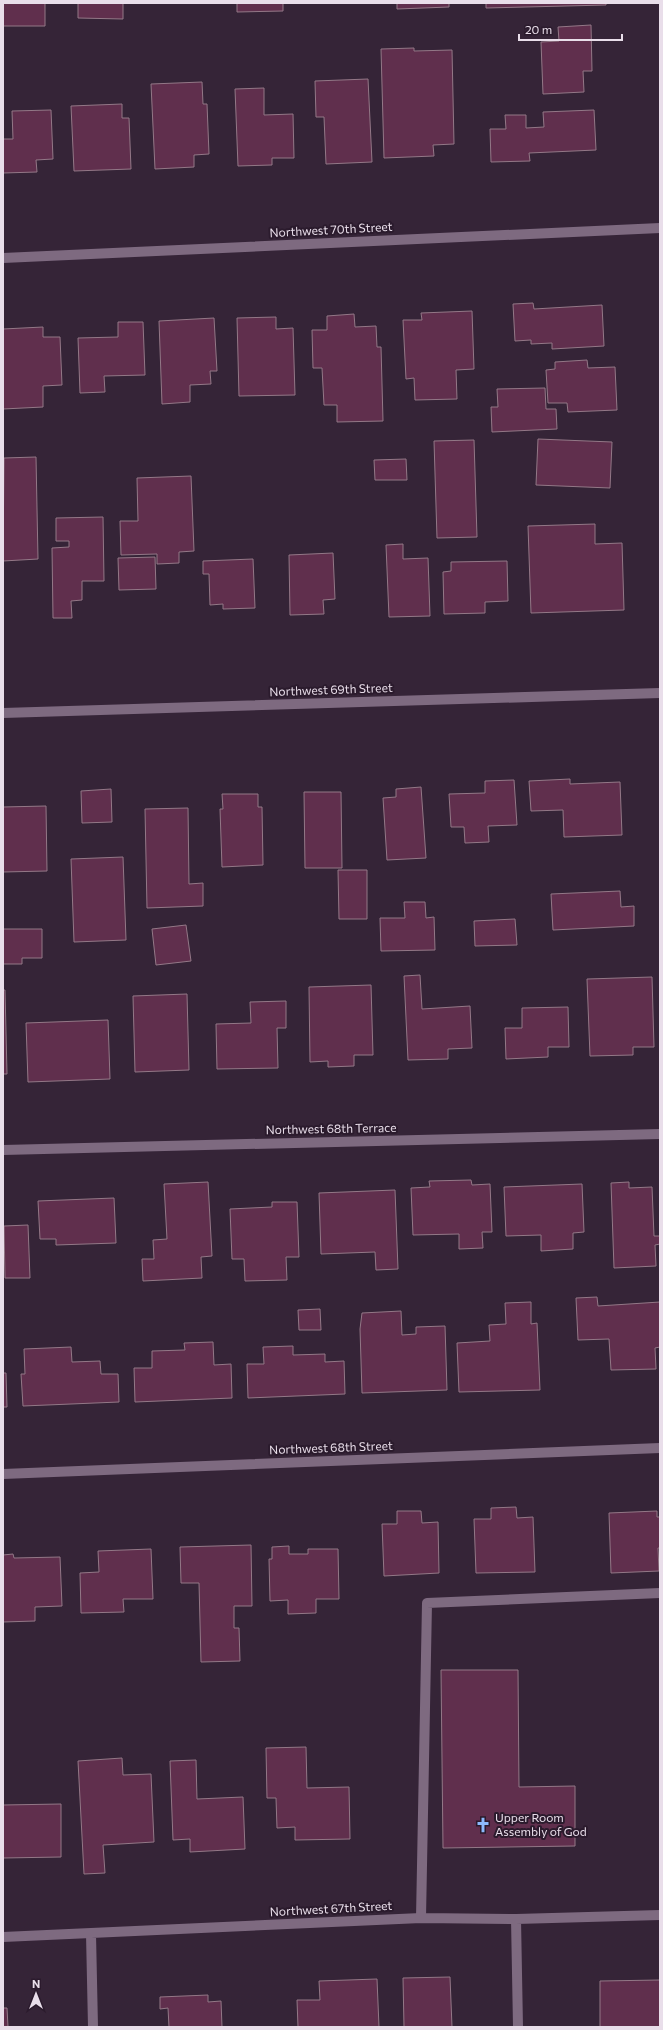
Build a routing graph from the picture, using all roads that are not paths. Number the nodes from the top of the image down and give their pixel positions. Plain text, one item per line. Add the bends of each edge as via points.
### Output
1 (660, 228) edge
2 (3, 258) edge
3 (660, 693) edge
4 (3, 713) edge
5 (660, 1134) edge
6 (3, 1150) edge
7 (660, 1448) edge
8 (3, 1474) edge
9 (660, 1592) edge
10 (660, 1915) edge
11 (421, 1918) junction
12 (516, 1919) junction
13 (91, 1934) junction
14 (3, 1937) edge
15 (94, 2027) edge
16 (518, 2027) edge

1 - 2 street, Northwest 70th Street
3 - 4 street, Northwest 69th Street
5 - 6 street, Northwest 68th Terrace
7 - 8 street, Northwest 68th Street
9 - 11 street via 427,1603
10 - 12 street, Northwest 67th Street
11 - 12 street, Northwest 67th Street
11 - 13 street, Northwest 67th Street
12 - 16 street
13 - 14 street, Northwest 67th Street
13 - 15 street

